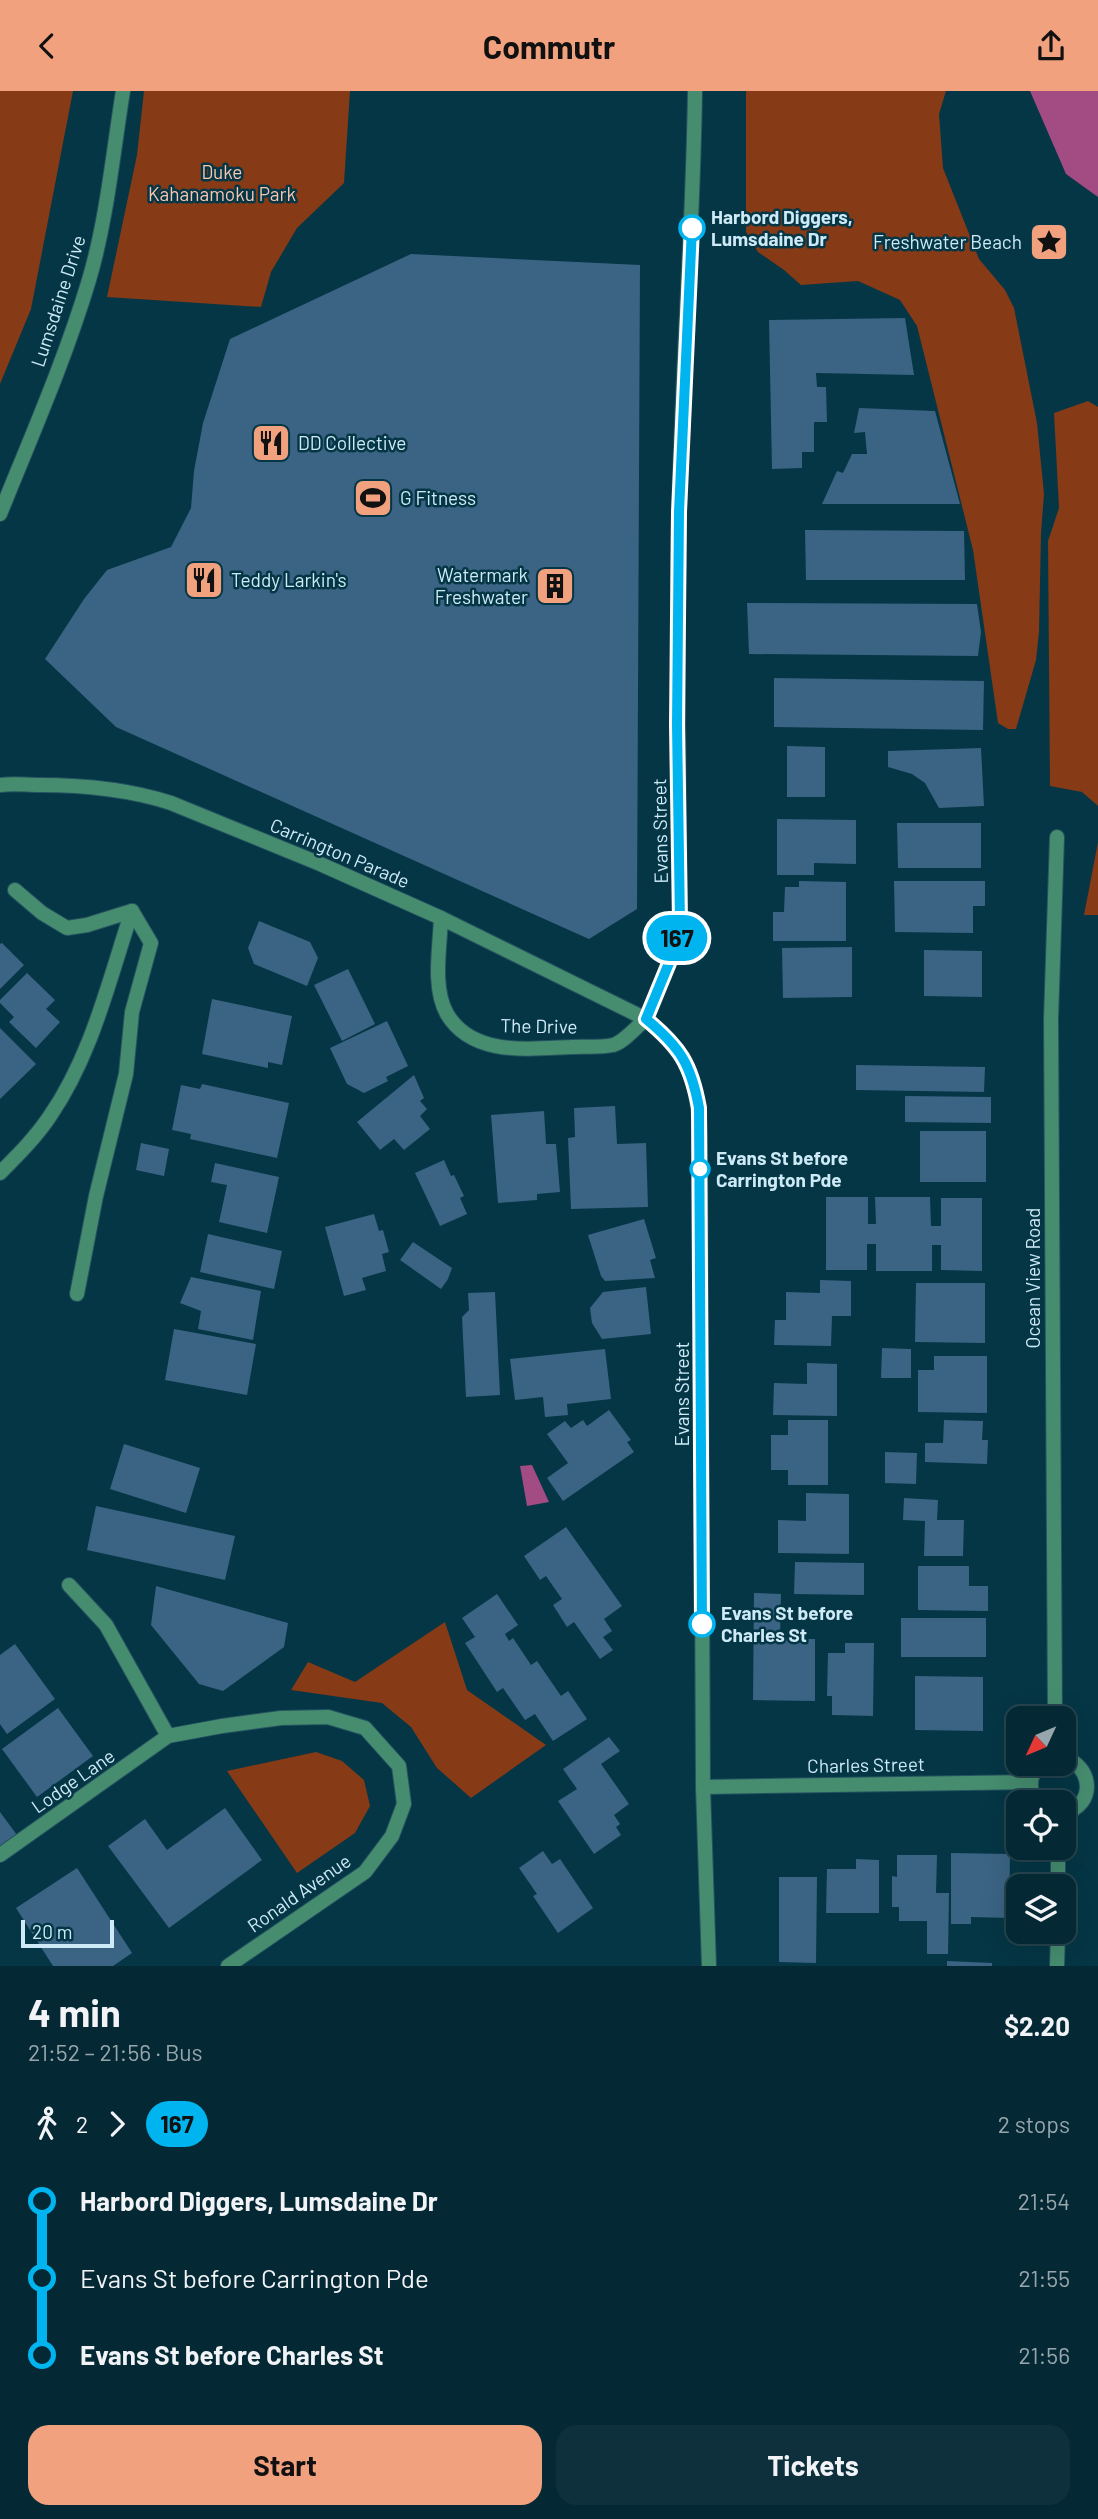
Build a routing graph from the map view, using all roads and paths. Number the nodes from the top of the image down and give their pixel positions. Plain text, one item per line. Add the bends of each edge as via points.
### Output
1 (123, 91) edge
2 (695, 91) edge
3 (0, 514) edge
4 (0, 785) edge
5 (1058, 837) dead end
6 (15, 890) dead end
7 (132, 911) junction
8 (440, 918) junction
9 (646, 1019) junction
10 (0, 1173) edge
11 (78, 1294) dead end
12 (69, 1585) dead end
13 (1055, 1706) edge
14 (167, 1737) junction
15 (1076, 1764) edge
16 (1032, 1776) edge
17 (1031, 1782) junction
18 (1093, 1783) edge
19 (703, 1787) junction
20 (1031, 1790) edge
21 (1076, 1808) edge
22 (0, 1855) edge
23 (1058, 1944) edge
24 (228, 1966) edge
25 (709, 1966) edge
26 (1057, 1966) edge

1 - 3 street, Lumsdaine Drive via 89,279
2 - 9 street, Evans Street via 679,512 680,922 674,951
4 - 8 street, Carrington Parade via 73,785 146,795 318,863
5 - 13 street, Ocean View Road via 1051,1019
6 - 7 street via 67,928
7 - 10 street via 85,1053 49,1117
7 - 11 street via 151,943 132,1012 126,1073
8 - 9 street, Carrington Parade
8 - 9 street, The Drive via 439,982 446,1012 468,1036 482,1043 525,1049 615,1045
9 - 19 street, Evans Street via 684,1058 699,1108
12 - 14 street via 106,1625
14 - 22 street, Lodge Lane
14 - 24 street, Ronald Avenue via 281,1718 328,1717 365,1728 399,1766 404,1804 393,1836 365,1872
15 - 18 street
16 - 17 street
17 - 19 street, Charles Street
17 - 20 street
18 - 21 street
19 - 25 street, Evans Street
23 - 26 street

